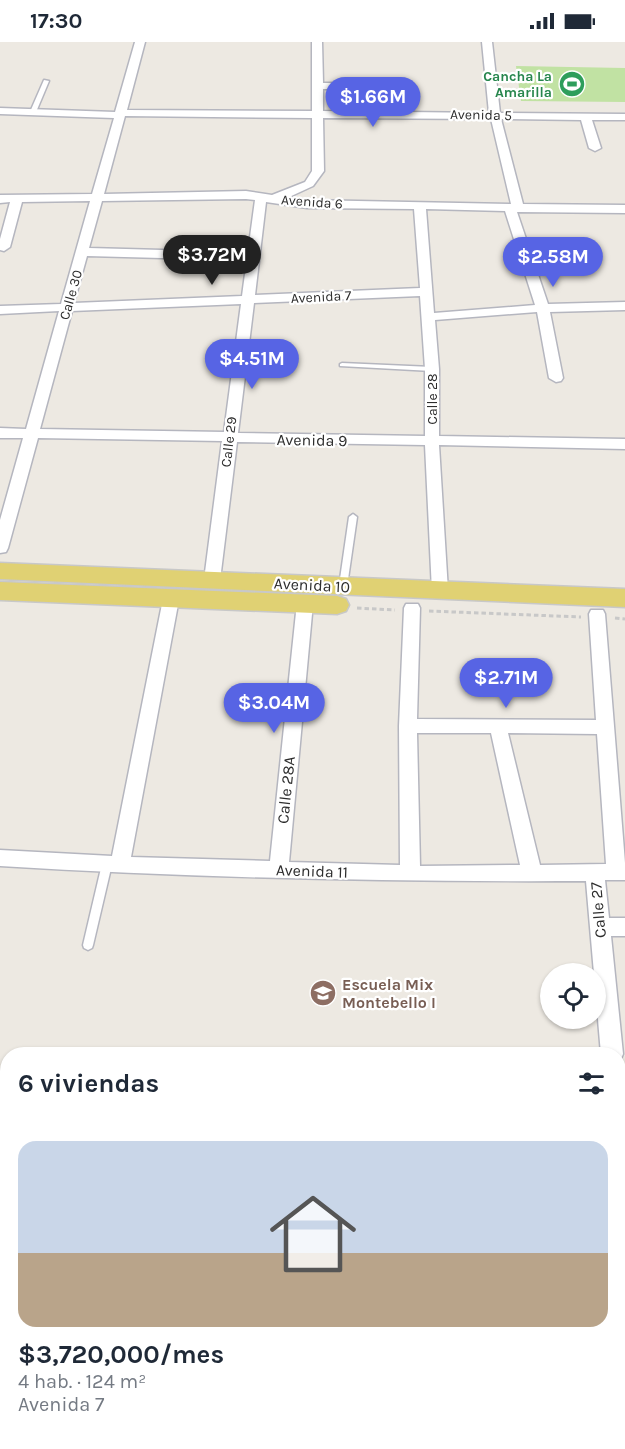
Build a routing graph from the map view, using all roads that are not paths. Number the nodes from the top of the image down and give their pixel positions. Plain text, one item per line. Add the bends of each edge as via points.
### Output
1 (141, 42) edge
2 (317, 42) edge
3 (487, 42) edge
4 (46, 81) dead end
5 (316, 86) junction
6 (363, 86) dead end
7 (0, 111) edge
8 (33, 112) junction
9 (316, 113) junction
10 (120, 114) junction
11 (495, 115) junction
12 (586, 117) junction
13 (625, 117) edge
14 (595, 148) dead end
15 (96, 196) junction
16 (17, 198) junction
17 (267, 198) junction
18 (0, 199) edge
19 (420, 207) junction
20 (514, 209) junction
21 (625, 210) edge
22 (4, 247) dead end
23 (83, 252) junction
24 (198, 255) dead end
25 (426, 292) junction
26 (249, 300) junction
27 (625, 306) edge
28 (68, 307) junction
29 (543, 308) junction
30 (0, 310) edge
31 (428, 317) junction
32 (342, 365) dead end
33 (432, 369) junction
34 (556, 378) dead end
35 (0, 433) edge
36 (33, 434) junction
37 (229, 438) junction
38 (432, 442) junction
39 (625, 444) edge
40 (353, 517) dead end
41 (0, 548) edge
42 (0, 571) edge
43 (212, 580) junction
44 (343, 586) junction
45 (0, 591) edge
46 (440, 591) junction
47 (625, 598) edge
48 (171, 599) junction
49 (305, 603) junction
50 (412, 608) junction
51 (597, 615) junction
52 (625, 616) edge
53 (408, 726) junction
54 (498, 726) junction
55 (605, 727) junction
56 (0, 858) edge
57 (113, 864) junction
58 (279, 869) junction
59 (621, 872) edge
60 (532, 873) junction
61 (595, 873) junction
62 (410, 874) junction
63 (600, 927) junction
64 (625, 927) edge
65 (88, 945) dead end
66 (611, 1047) edge

1 - 10 street, Calle 30
2 - 5 street
3 - 11 street
4 - 8 lane
5 - 6 street
5 - 9 street
7 - 8 street, Avenida 5
8 - 10 street, Avenida 5
9 - 10 street, Avenida 5
9 - 11 street, Avenida 5
9 - 17 street via 318,171 309,184 296,191
10 - 15 street, Calle 30
11 - 12 street, Avenida 5
11 - 20 street
12 - 13 street, Avenida 5
12 - 14 street
15 - 16 street, Avenida 6
15 - 17 street, Avenida 6
15 - 23 street, Calle 30
16 - 18 street, Avenida 6
16 - 22 street
17 - 19 street, Avenida 6 via 307,204
17 - 26 street, Calle 29
19 - 20 street, Avenida 6
19 - 25 street, Calle 28
20 - 21 street, Avenida 6
20 - 29 street
23 - 24 street
23 - 28 street, Calle 30
25 - 26 street, Avenida 7
25 - 31 street, Calle 28
26 - 28 street, Avenida 7
26 - 37 street, Calle 29
27 - 29 street
28 - 30 street, Avenida 7
28 - 36 street, Calle 30
29 - 31 street
29 - 34 street
31 - 33 street, Calle 28
32 - 33 lane
33 - 38 street, Calle 28
35 - 36 street, Avenida 9
36 - 37 street, Avenida 9
36 - 41 street, Calle 30
37 - 38 street, Avenida 9
37 - 43 street, Calle 29
38 - 39 street, Avenida 9
38 - 46 street, Calle 28
40 - 44 lane
42 - 43 main road, Avenida 10
43 - 44 main road, Avenida 10
44 - 46 main road, Avenida 10
45 - 48 main road, Avenida 10
46 - 47 main road, Avenida 10
48 - 49 main road, Avenida 10
48 - 57 street
49 - 50 main road, Avenida 10
49 - 58 street, Calle 28A
50 - 51 main road, Avenida 10
50 - 53 street
51 - 52 main road, Avenida 10
51 - 55 street
53 - 54 street
53 - 62 street
54 - 55 street
54 - 60 street
55 - 59 street
56 - 57 street, Avenida 11
57 - 58 street, Avenida 11
57 - 65 lane
58 - 62 street, Avenida 11
59 - 61 street, Avenida 11
60 - 61 street, Avenida 11
60 - 62 street, Avenida 11
61 - 63 street, Calle 27
63 - 64 street
63 - 66 street, Calle 27

